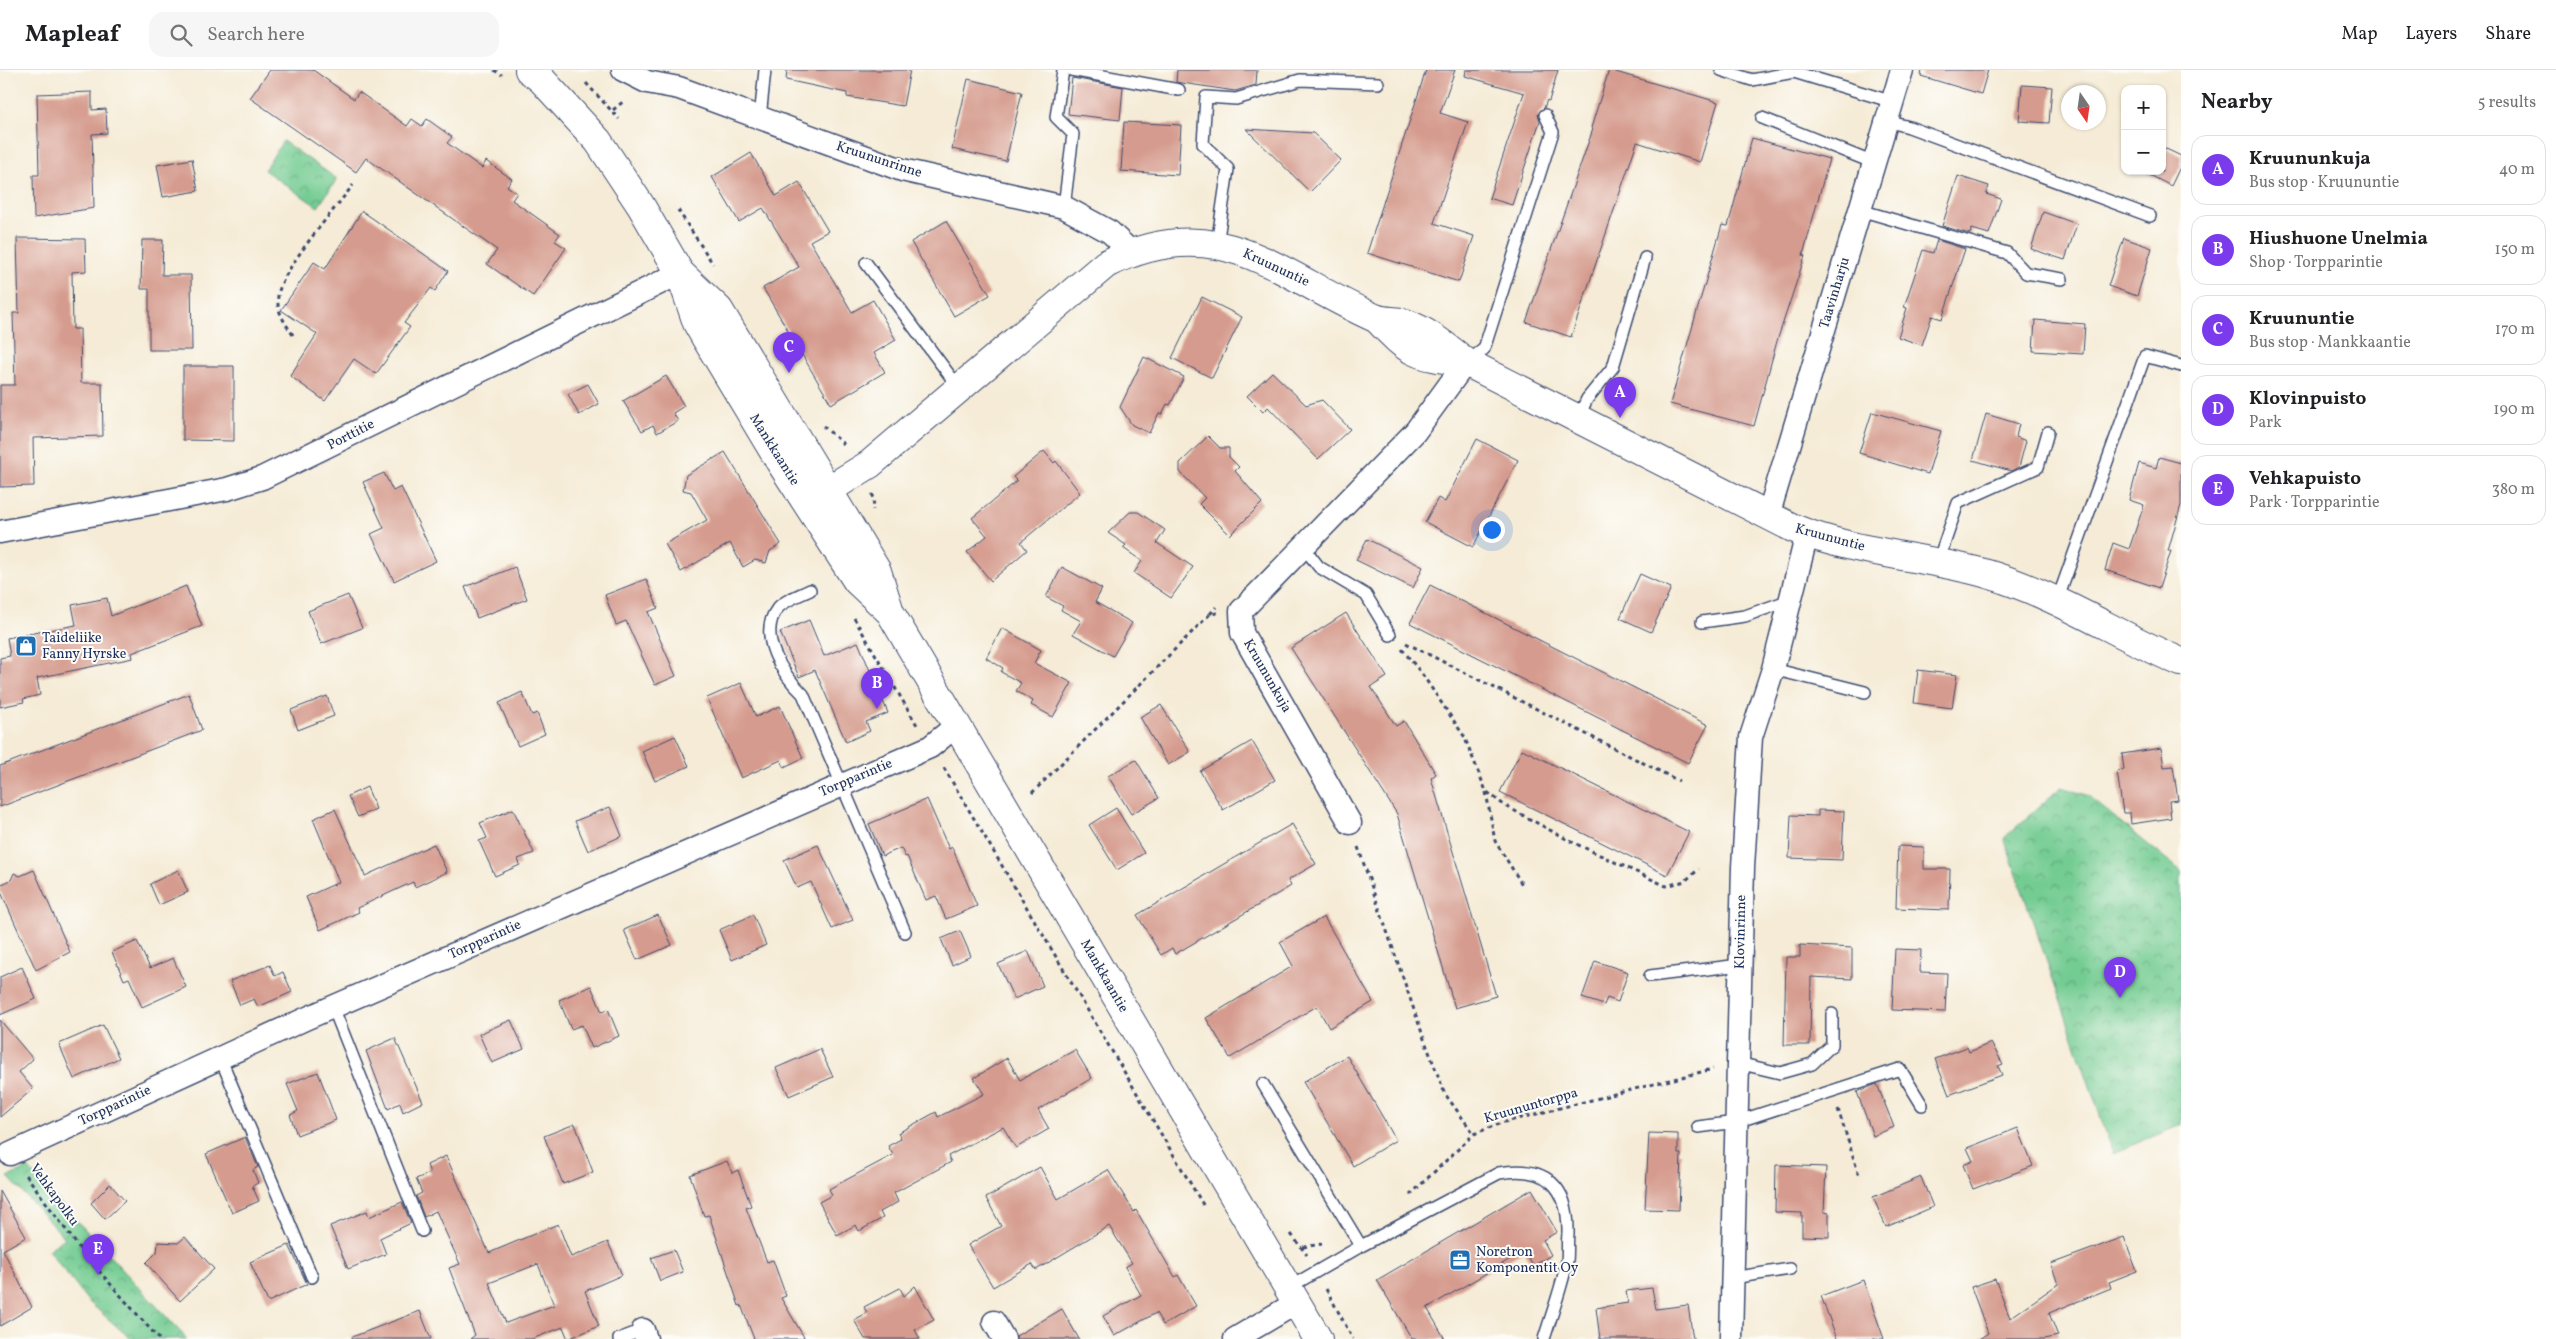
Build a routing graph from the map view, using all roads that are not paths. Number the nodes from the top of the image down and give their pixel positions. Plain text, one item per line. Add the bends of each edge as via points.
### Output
1 (623, 70) edge
2 (765, 70) edge
3 (1063, 70) edge
4 (1071, 70) edge
5 (1721, 70) edge
6 (1902, 70) edge
7 (1793, 71) edge
8 (519, 75) edge
9 (1378, 83) dead end
10 (1179, 90) dead end
11 (1890, 111) junction
12 (1545, 116) dead end
13 (760, 118) junction
14 (1762, 118) dead end
15 (1874, 163) junction
16 (1064, 207) junction
17 (1860, 210) junction
18 (2150, 216) dead end
19 (1217, 245) junction
20 (1131, 252) junction
21 (1645, 258) dead end
22 (866, 263) dead end
23 (680, 273) junction
24 (2062, 279) dead end
25 (1466, 362) junction
26 (2181, 366) edge
27 (960, 389) junction
28 (1578, 418) junction
29 (2048, 432) dead end
30 (818, 496) junction
31 (1768, 516) junction
32 (0, 532) edge
33 (1807, 534) junction
34 (1302, 546) junction
35 (1938, 562) junction
36 (810, 590) dead end
37 (1790, 600) junction
38 (2057, 602) junction
39 (1702, 622) dead end
40 (1390, 635) road end
41 (2181, 662) edge
42 (1773, 670) junction
43 (1865, 692) dead end
44 (957, 725) junction
45 (842, 784) junction
46 (1350, 823) road end
47 (905, 932) dead end
48 (1740, 965) junction
49 (1650, 976) dead end
50 (332, 1007) junction
51 (1832, 1014) dead end
52 (220, 1057) junction
53 (1738, 1063) junction
54 (1264, 1084) dead end
55 (1922, 1105) dead end
56 (1736, 1122) junction
57 (1698, 1127) dead end
58 (10, 1154) road end
59 (422, 1231) dead end
60 (1361, 1246) junction
61 (1790, 1269) dead end
62 (312, 1277) dead end
63 (1732, 1278) junction
64 (1292, 1296) junction
65 (645, 1334) edge
66 (620, 1339) edge
67 (1235, 1339) edge
68 (1318, 1339) edge
69 (1544, 1339) edge
70 (1731, 1339) edge

1 - 13 street, Kruununrinne via 647,82 679,88
2 - 13 lane
3 - 16 lane via 1056,117 1073,134
4 - 10 lane
5 - 7 lane via 1752,80
6 - 11 street, Taavinharju
7 - 11 lane
8 - 23 street, Mankkaantie via 541,79 598,141
9 - 19 lane via 1300,80 1236,98 1206,96 1203,144 1228,169
11 - 15 street, Taavinharju
11 - 18 lane via 1909,126
12 - 25 lane via 1553,132 1484,349
13 - 16 street, Kruununrinne via 902,170
14 - 15 lane
15 - 17 street, Taavinharju
16 - 20 street, Kruununrinne via 1110,232
17 - 24 lane via 2007,253 2026,273
17 - 31 street, Taavinharju
19 - 20 street, Kruununtie via 1199,241 1151,246
19 - 25 street, Kruununtie via 1259,258 1377,319 1405,323
20 - 27 street, Kruununtie via 1106,264
21 - 28 lane via 1613,367 1587,399
22 - 27 lane
23 - 30 street, Mankkaantie via 705,337
23 - 32 street, Porttitie via 262,478 227,489
25 - 28 street, Kruununtie
25 - 34 street via 1415,432
26 - 38 lane via 2145,356
27 - 30 street, Kruununtie via 870,464
28 - 31 street, Kruununtie
29 - 35 lane via 2038,467 1958,503
30 - 44 street, Mankkaantie via 857,581 890,612
31 - 33 street, Kruununtie
33 - 35 street, Kruununtie
33 - 37 street, Klovinrinne
34 - 40 lane via 1319,567 1366,595
34 - 46 street, Kruununkuja via 1240,611 1242,633
35 - 38 street, Kruununtie via 2027,588
36 - 45 lane via 778,608 769,622 770,638 785,674 803,694
37 - 39 lane via 1745,616
37 - 42 street, Klovinrinne
38 - 41 street, Kruununtie
42 - 43 lane
42 - 48 street, Klovinrinne via 1751,737 1745,802
44 - 45 street, Torpparintie via 930,747
44 - 64 street, Mankkaantie
45 - 47 lane
45 - 50 street, Torpparintie
48 - 49 lane
48 - 53 street, Klovinrinne
50 - 52 street, Torpparintie
50 - 59 lane
51 - 53 lane via 1832,1045 1812,1064 1780,1073
52 - 58 street, Torpparintie
52 - 62 lane
53 - 56 street, Klovinrinne
54 - 60 lane
55 - 56 lane via 1900,1069
56 - 57 lane
56 - 63 street, Klovinrinne
60 - 64 lane
60 - 69 lane via 1499,1173 1519,1170 1538,1174 1557,1185 1565,1200 1568,1223 1567,1260
61 - 63 lane
63 - 70 street, Klovinrinne
64 - 67 street
64 - 68 street, Mankkaantie
65 - 66 lane

